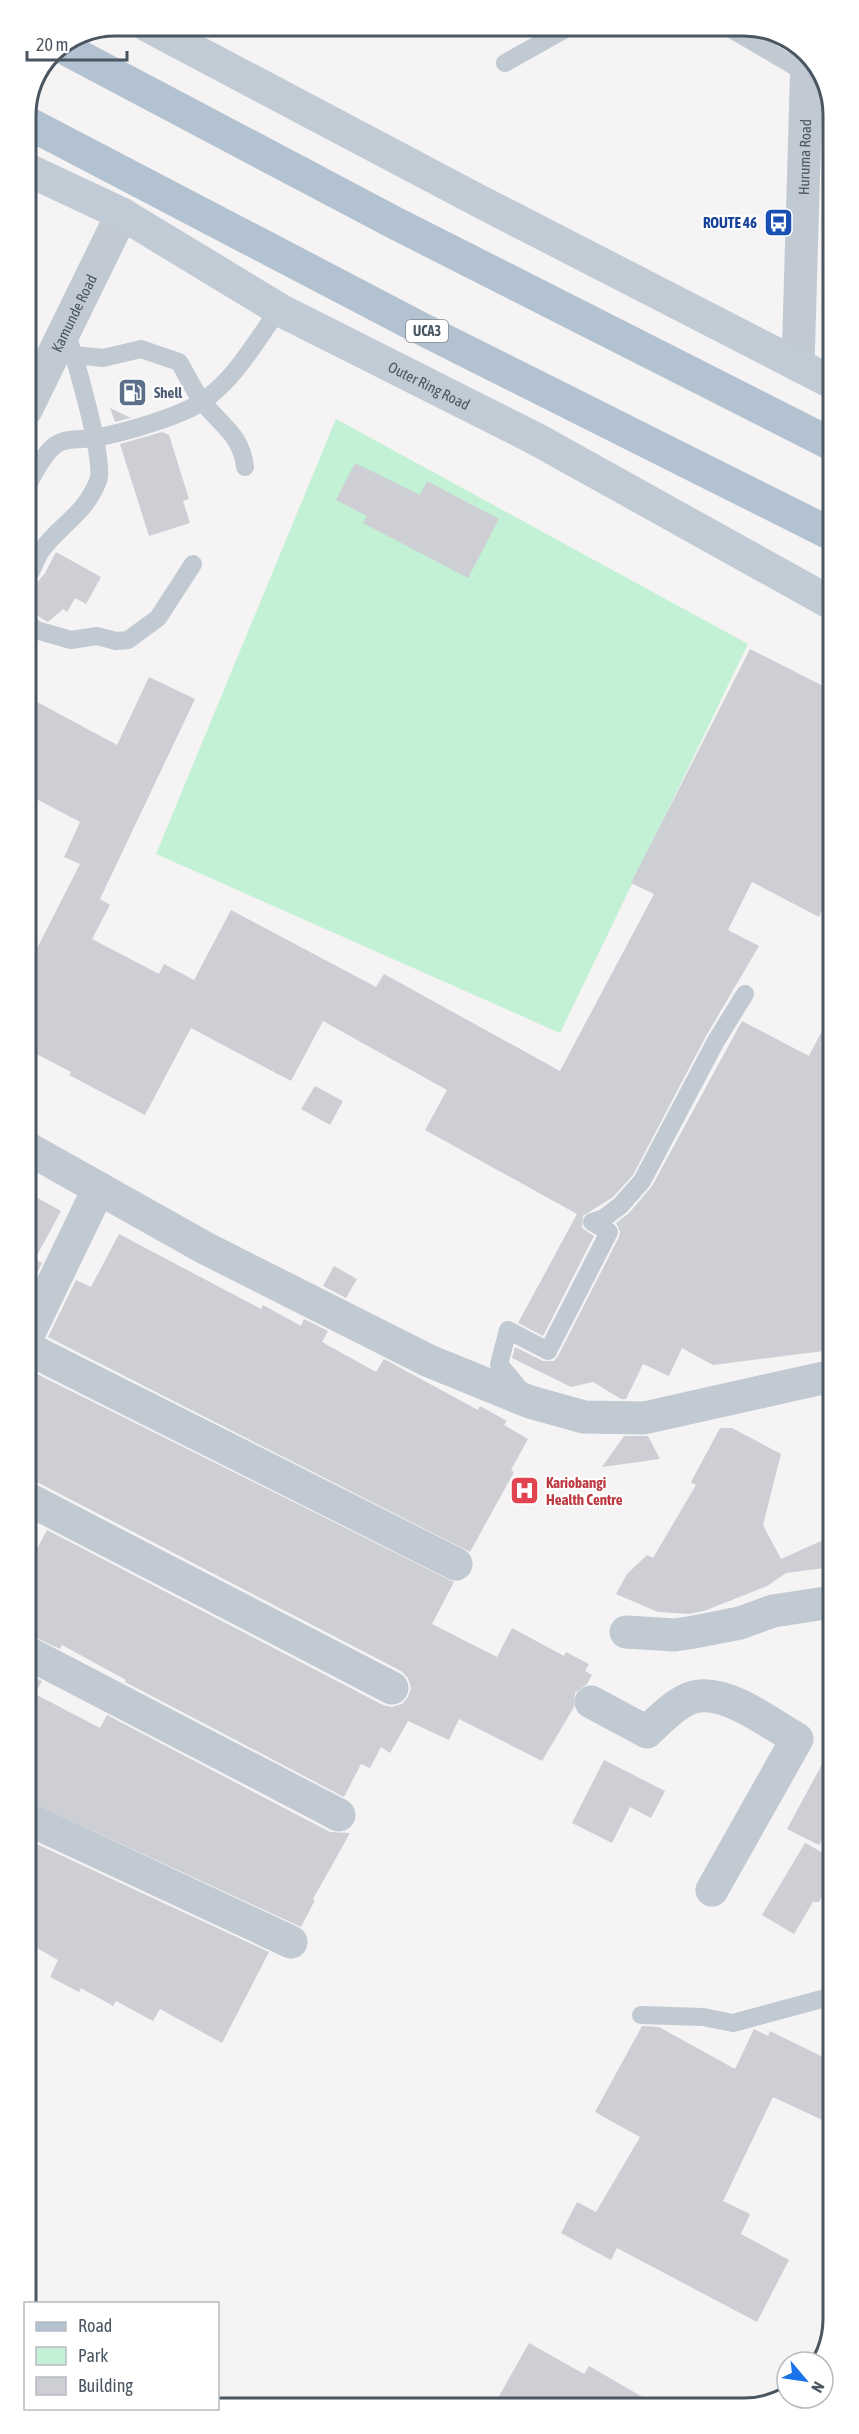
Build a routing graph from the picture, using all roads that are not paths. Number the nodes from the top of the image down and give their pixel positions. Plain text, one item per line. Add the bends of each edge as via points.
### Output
1 (167, 36) edge
2 (553, 36) edge
3 (747, 36) edge
4 (69, 51) edge
5 (802, 62) edge
6 (505, 63) dead end
7 (807, 67) edge
8 (36, 127) edge
9 (36, 174) edge
10 (122, 214) junction
11 (279, 309) junction
12 (70, 343) junction
13 (798, 365) junction
14 (823, 378) edge
15 (36, 395) edge
16 (202, 402) junction
17 (94, 438) junction
18 (823, 440) edge
19 (245, 467) dead end
20 (36, 472) edge
21 (823, 530) edge
22 (36, 559) edge
23 (193, 564) dead end
24 (823, 599) edge
25 (36, 630) edge
26 (745, 994) dead end
27 (36, 1153) edge
28 (99, 1188) junction
29 (36, 1319) edge
30 (36, 1353) edge
31 (823, 1378) edge
32 (531, 1402) junction
33 (36, 1504) edge
34 (456, 1564) dead end
35 (823, 1603) edge
36 (626, 1632) dead end
37 (36, 1657) edge
38 (392, 1688) dead end
39 (591, 1702) dead end
40 (339, 1815) dead end
41 (36, 1823) edge
42 (712, 1890) dead end
43 (291, 1942) dead end
44 (823, 1999) edge
45 (641, 2015) dead end

1 - 13 main road
2 - 6 lane
3 - 5 lane
4 - 18 main road via 393,222
7 - 13 street, Huruma Road
8 - 21 main road, UCA3 via 431,333
9 - 10 main road, Outer Ring Road
10 - 11 main road, Outer Ring Road
10 - 12 street, Kamunde Road
11 - 16 lane via 234,373
11 - 24 main road, Outer Ring Road via 536,439
12 - 15 street, Kamunde Road
12 - 16 lane via 103,358 141,349 179,362
12 - 17 lane
13 - 14 main road
16 - 17 lane via 163,419
16 - 19 lane via 237,440
17 - 20 lane via 56,444
17 - 22 lane via 99,479 80,513
23 - 25 lane via 158,618 128,640 97,636 71,640
26 - 32 lane via 642,1181 621,1205 592,1222 609,1232 548,1351 508,1330 499,1364
27 - 28 street
28 - 29 street
28 - 32 street via 205,1248 429,1361
30 - 34 street
31 - 32 street via 644,1418 584,1417
33 - 38 street
35 - 36 street via 675,1635
37 - 40 street
39 - 42 street via 647,1732 668,1711 699,1696 734,1702 796,1739
41 - 43 street
44 - 45 lane via 733,2023 703,2017

